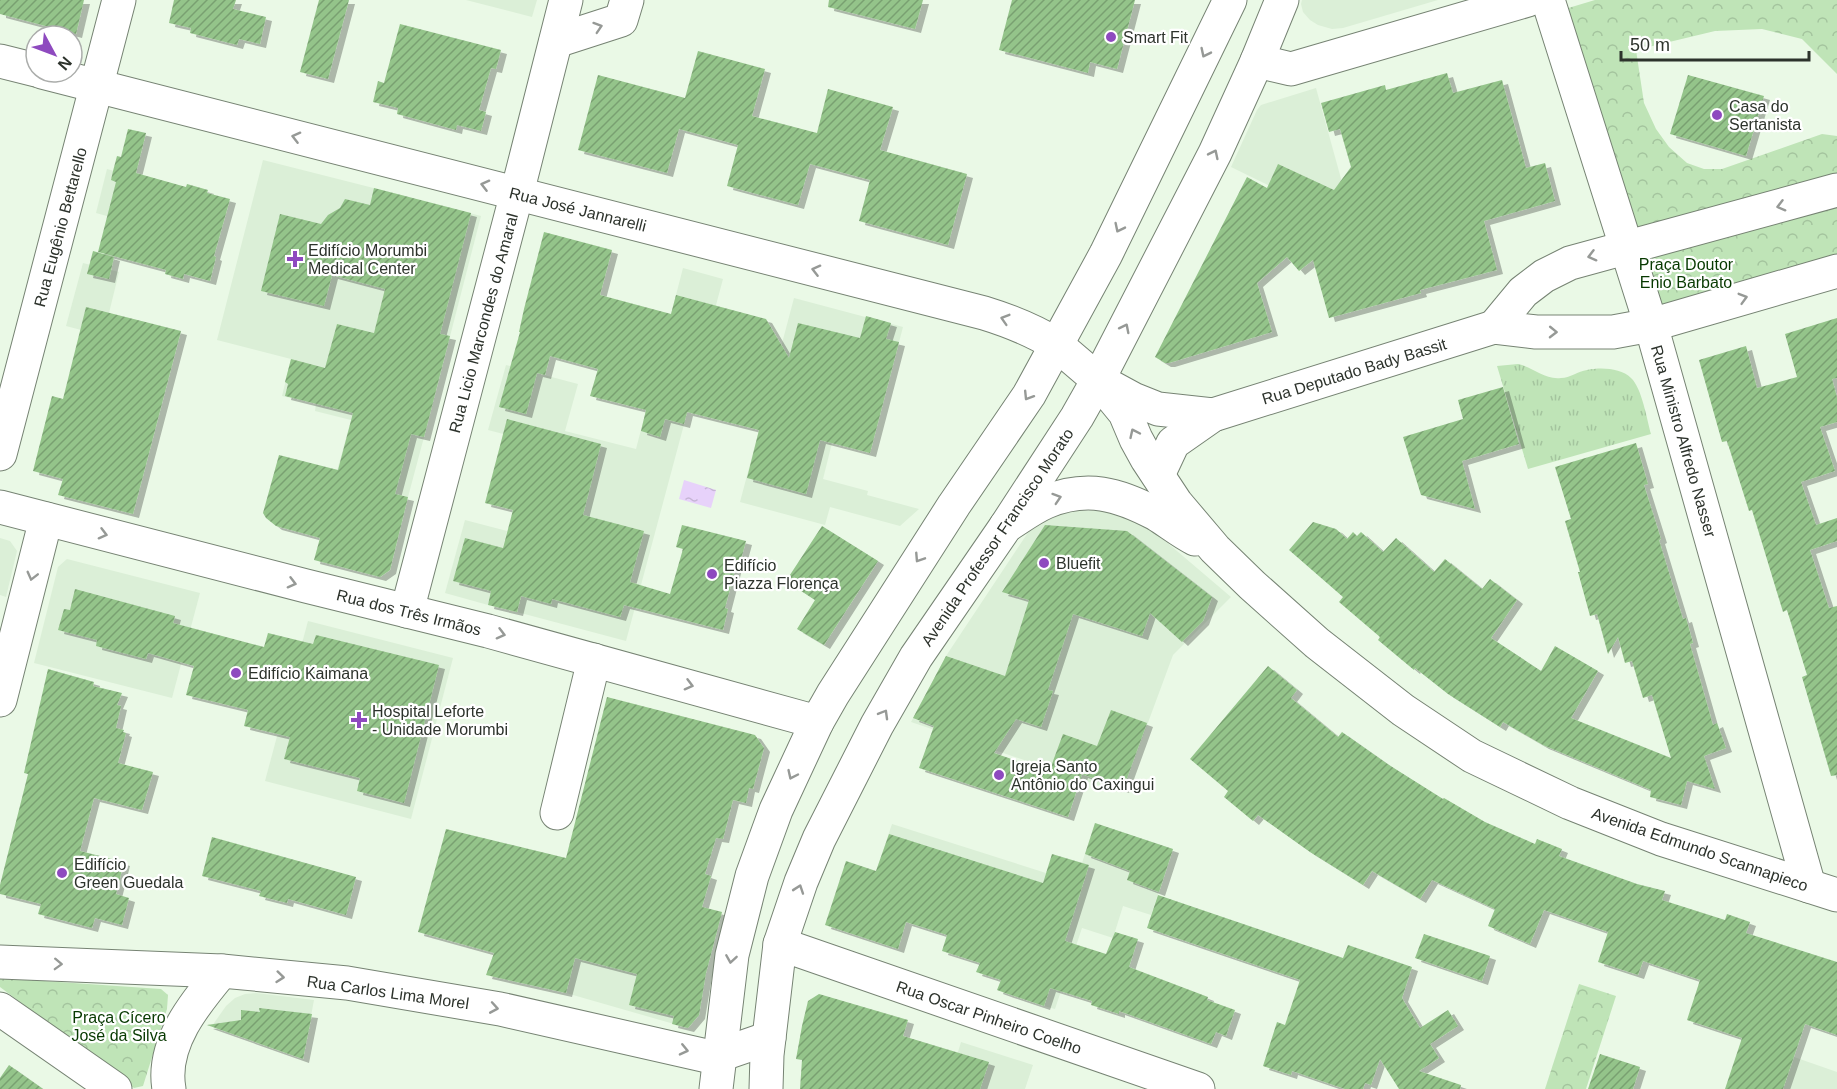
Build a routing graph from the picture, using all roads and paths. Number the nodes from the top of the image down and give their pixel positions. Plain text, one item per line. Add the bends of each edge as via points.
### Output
1 (119, 0) edge
2 (566, 0) edge
3 (627, 0) edge
4 (1230, 0) edge
5 (1282, 0) edge
6 (1528, 0) edge
7 (1548, 0) edge
8 (556, 41) junction
9 (0, 61) edge
10 (1257, 61) junction
11 (24, 67) edge
12 (84, 83) edge
13 (97, 86) junction
14 (1837, 190) edge
15 (517, 193) junction
16 (1626, 249) junction
17 (1837, 271) edge
18 (1651, 325) junction
19 (1494, 327) junction
20 (1056, 345) junction
21 (1098, 380) junction
22 (1213, 415) junction
23 (0, 454) edge
24 (1158, 475) junction
25 (0, 507) edge
26 (46, 519) junction
27 (1006, 526) junction
28 (1215, 549) junction
29 (407, 611) junction
30 (594, 660) junction
31 (0, 700) edge
32 (817, 722) junction
33 (557, 813) dead end
34 (1823, 891) edge
35 (780, 945) junction
36 (0, 962) edge
37 (177, 969) junction
38 (222, 971) junction
39 (0, 1009) edge
40 (769, 1038) junction
41 (720, 1055) junction
42 (115, 1089) edge
43 (150, 1089) edge
44 (169, 1089) edge
45 (716, 1089) edge
46 (766, 1089) edge
47 (1198, 1089) edge

1 - 13 main road, Rua Eugênio Bettarello
2 - 8 main road, Rua Licio Marcondes do Amaral
8 -> 3 main road via 621,20
4 -> 20 main road via 1106,254
5 - 10 main road, Avenida Professor Francisco Morato
6 - 10 main road via 1291,69
7 - 16 main road, Rua Ministro Alfredo Nasser
8 - 15 main road, Rua Licio Marcondes do Amaral
9 - 11 main road
21 -> 10 main road, Avenida Professor Francisco Morato via 1215,153
12 - 13 main road, Rua José Jannarelli
15 -> 13 main road, Rua José Jannarelli
13 - 23 main road, Rua Eugênio Bettarello
14 -> 16 main road
20 -> 15 main road, Rua José Jannarelli via 1017,323 984,313
15 - 29 main road, Rua Licio Marcondes do Amaral
16 - 18 main road, Rua Ministro Alfredo Nasser
16 -> 19 main road via 1570,263 1544,276 1523,292
18 -> 17 main road, Rua Deputado Bady Bassit
19 -> 18 main road, Rua Deputado Bady Bassit via 1568,333 1613,332
18 - 34 main road, Rua Ministro Alfredo Nasser
19 - 22 main road, Rua Deputado Bady Bassit
20 - 21 main road, Rua José Jannarelli
20 -> 32 main road via 1029,395 891,601
21 - 22 main road, Rua Deputado Bady Bassit via 1158,409
24 -> 21 main road, Avenida Edmundo Scannapieco via 1125,413
21 - 27 main road, Avenida Professor Francisco Morato
22 - 24 main road, Rua Deputado Bady Bassit via 1173,443
24 - 28 main road, Avenida Edmundo Scannapieco
25 - 26 main road, Rua dos Três Irmãos
26 -> 29 main road, Rua dos Três Irmãos
26 -> 31 main road
27 -> 28 main road, Avenida Edmundo Scannapieco via 1044,502 1095,492 1123,499
35 -> 27 main road, Avenida Professor Francisco Morato via 819,839 878,725 916,657
28 - 34 main road, Avenida Edmundo Scannapieco via 1317,643 1403,710 1473,756 1570,803 1661,839
29 -> 30 main road, Rua dos Três Irmãos
30 -> 32 main road, Rua dos Três Irmãos
30 - 33 main road
32 -> 41 main road via 776,810 752,876 732,955
35 - 40 main road, Avenida Professor Francisco Morato
35 - 47 main road, Rua Oscar Pinheiro Coelho
36 -> 37 main road, Rua Carlos Lima Morel
37 - 38 main road, Rua Carlos Lima Morel
37 - 43 main road via 182,994
38 -> 41 main road, Rua Carlos Lima Morel via 347,984 500,1009 707,1056
38 - 44 main road via 179,1032 170,1056
39 - 42 main road
40 - 41 main road, Rua Carlos Lima Morel
40 - 46 main road, Avenida Professor Francisco Morato
41 - 45 main road

